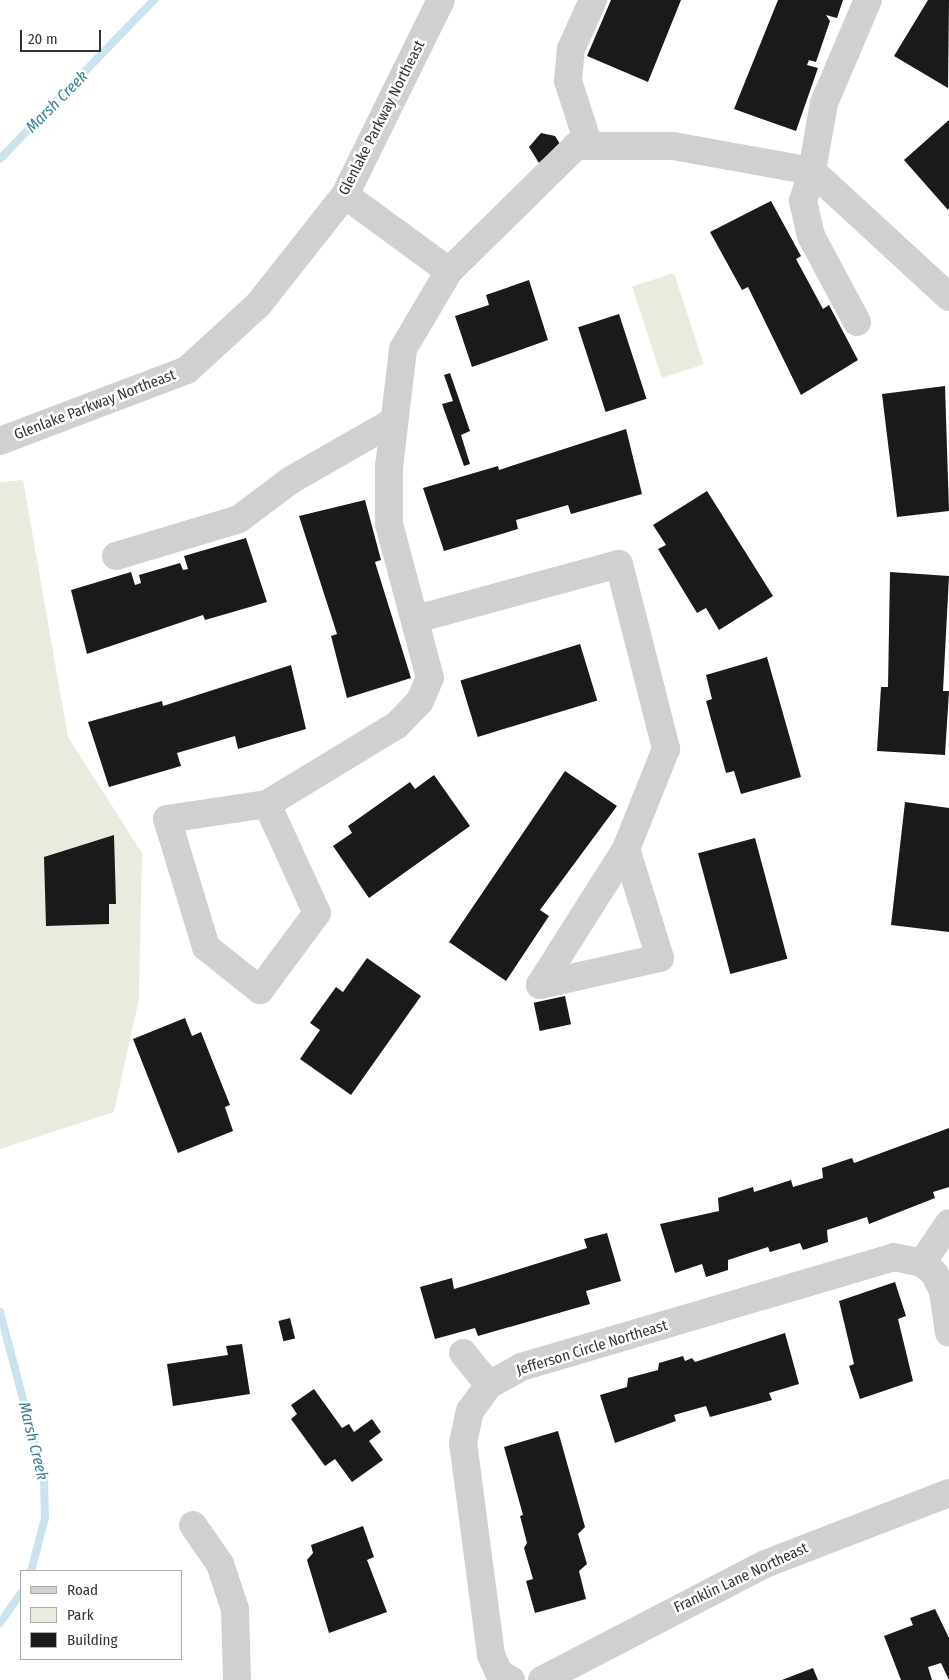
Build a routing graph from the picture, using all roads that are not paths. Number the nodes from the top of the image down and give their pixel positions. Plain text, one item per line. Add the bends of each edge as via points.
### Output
1 (441, 0) edge
2 (593, 0) edge
3 (868, 0) edge
4 (589, 146) junction
5 (812, 171) junction
6 (345, 195) junction
7 (450, 271) junction
8 (949, 297) edge
9 (857, 322) dead end
10 (394, 421) junction
11 (0, 441) edge
12 (116, 556) dead end
13 (416, 619) junction
14 (267, 804) junction
15 (626, 849) junction
16 (949, 1223) edge
17 (922, 1263) junction
18 (949, 1333) edge
19 (463, 1353) dead end
20 (489, 1385) junction
21 (949, 1493) edge
22 (193, 1525) dead end
23 (237, 1680) edge
24 (511, 1680) edge
25 (542, 1680) edge

1 - 6 street, Glenlake Parkway Northeast
2 - 4 street via 571,49 568,82
3 - 5 street via 824,103
4 - 5 street via 673,146
4 - 7 street via 576,146
5 - 8 street
5 - 9 street via 803,201 811,236
6 - 7 street
6 - 11 street, Glenlake Parkway Northeast via 258,305 187,370
7 - 10 street via 403,349
10 - 12 street via 290,480 239,519
10 - 13 street via 389,524
13 - 14 street via 430,678 420,701 397,725
13 - 15 street via 619,564 666,749
14 - 14 street via 317,913 260,990 206,947 167,818
15 - 15 street via 660,958 540,985 601,889
16 - 17 street
17 - 18 street via 943,1290
17 - 20 street, Jefferson Circle Northeast via 894,1257 521,1367
19 - 20 street
20 - 24 street, Jefferson Circle Northeast via 470,1411 463,1443 491,1655 500,1672
21 - 25 street, Franklin Lane Northeast via 765,1564
22 - 23 street via 220,1564 235,1609

